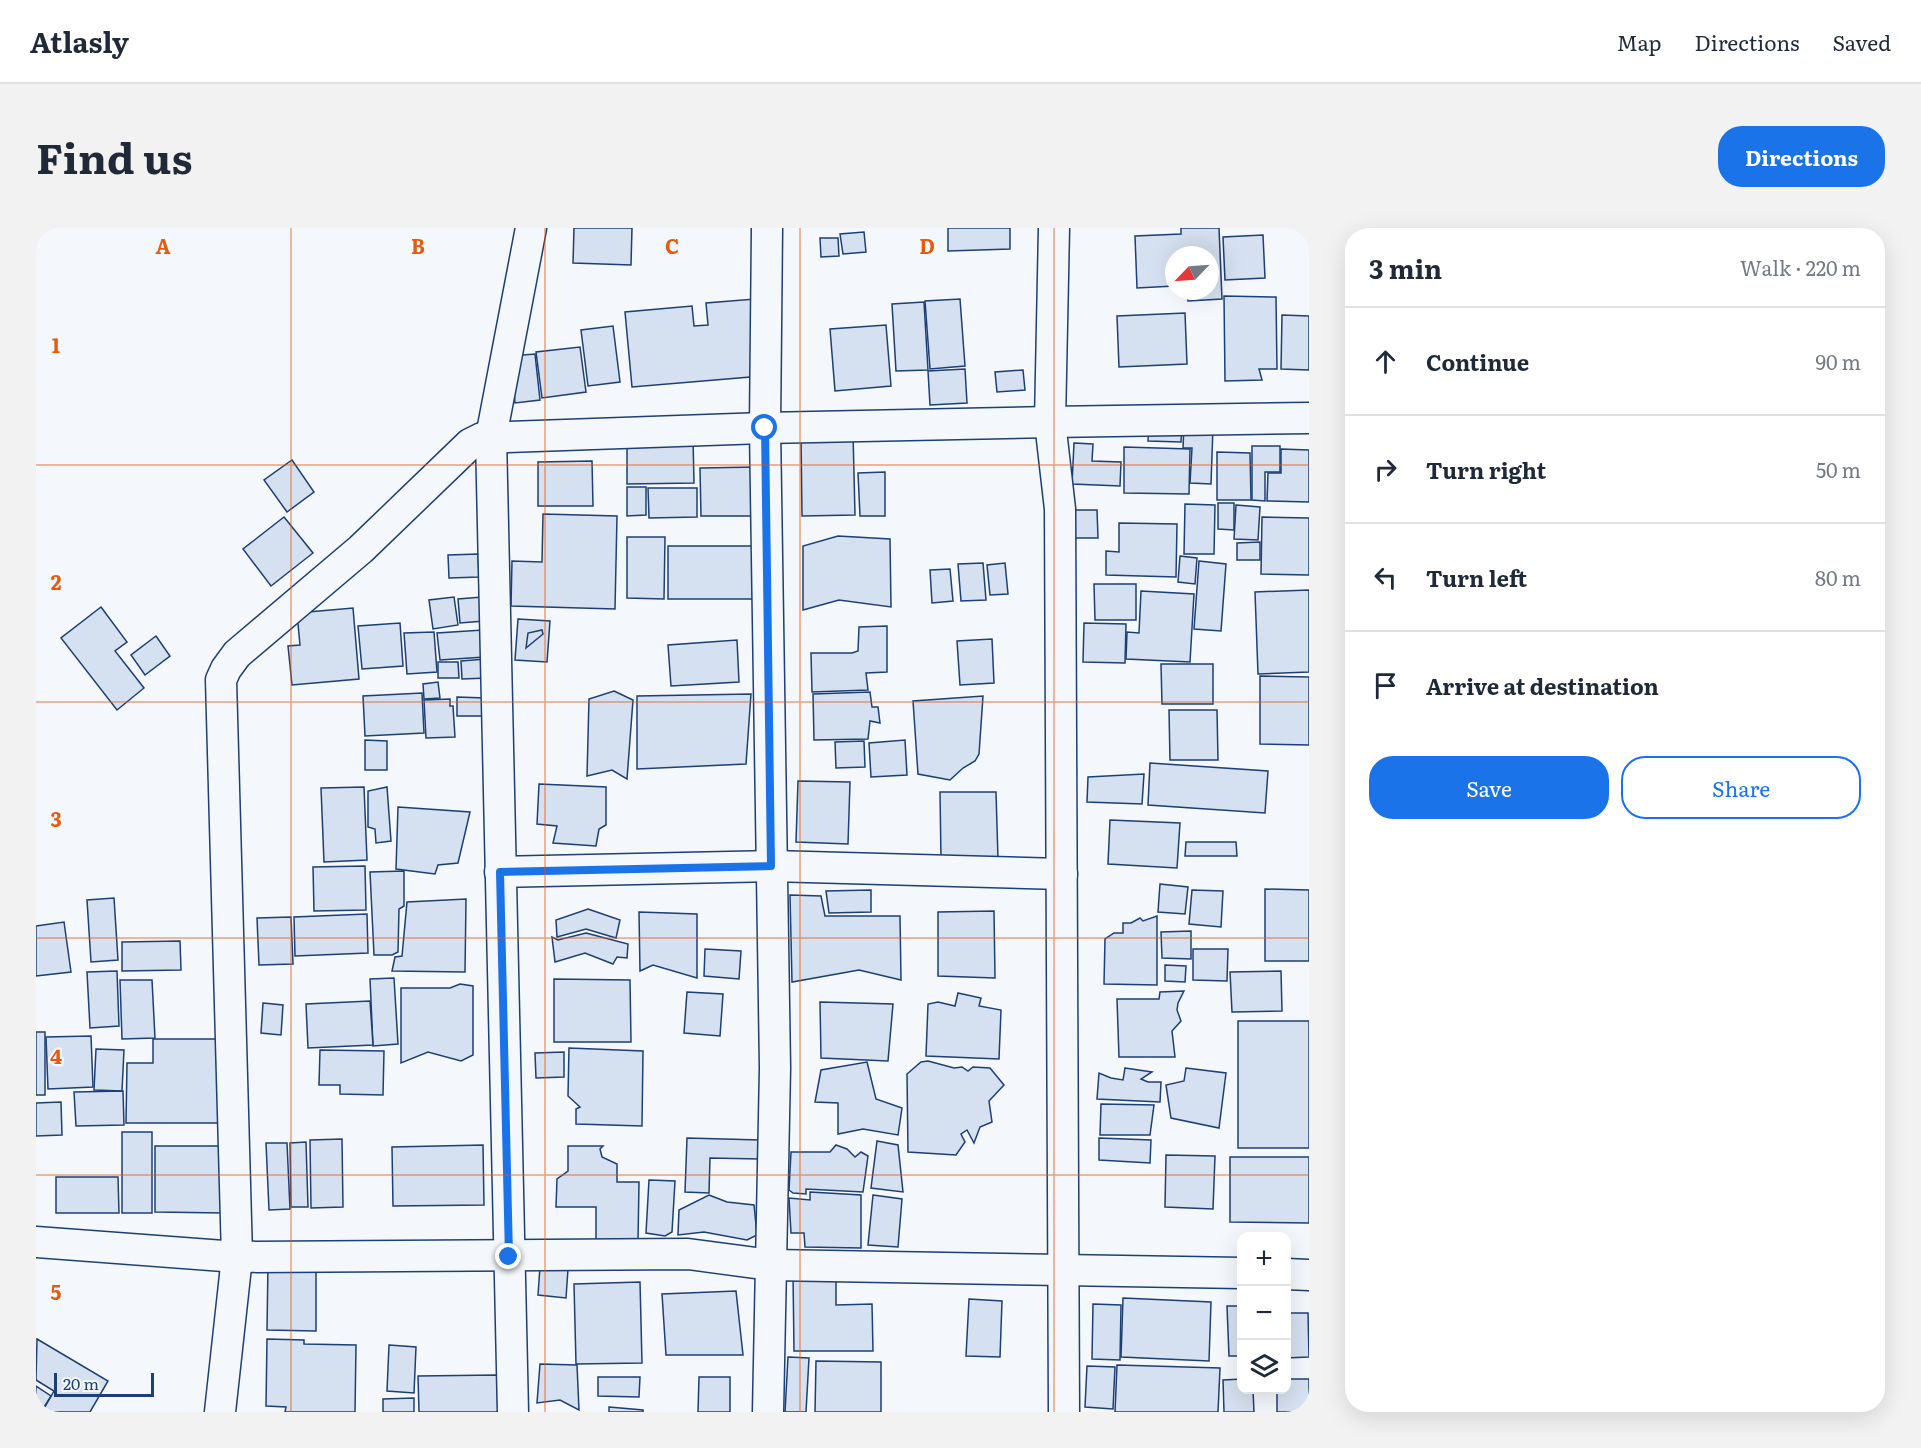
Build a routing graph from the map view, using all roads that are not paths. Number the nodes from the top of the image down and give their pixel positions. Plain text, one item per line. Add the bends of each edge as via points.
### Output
1 (531, 228) edge
2 (767, 228) edge
3 (1054, 228) edge
4 (1309, 418) edge
5 (1050, 422) junction
6 (765, 428) junction
7 (491, 436) junction
8 (771, 866) junction
9 (500, 872) junction
10 (1062, 874) junction
11 (36, 1242) edge
12 (237, 1257) junction
13 (509, 1257) junction
14 (771, 1265) junction
15 (1063, 1269) junction
16 (1237, 1273) edge
17 (1291, 1274) edge
18 (1309, 1275) edge
19 (220, 1412) edge
20 (513, 1412) edge
21 (768, 1412) edge
22 (1065, 1412) edge

1 - 7 street
2 - 6 street
3 - 5 street
4 - 5 street
5 - 6 street
5 - 10 street via 1060,509
6 - 7 street
6 - 8 street
7 - 9 street
7 - 12 street via 470,444 361,549 237,654 221,680
8 - 9 street
8 - 10 street
8 - 14 street via 775,1068
9 - 13 street
10 - 15 street
11 - 12 street
12 - 13 street
12 - 19 street
13 - 14 street via 688,1254
13 - 20 street
14 - 15 street
14 - 21 street
15 - 16 street
15 - 22 street
17 - 18 street

